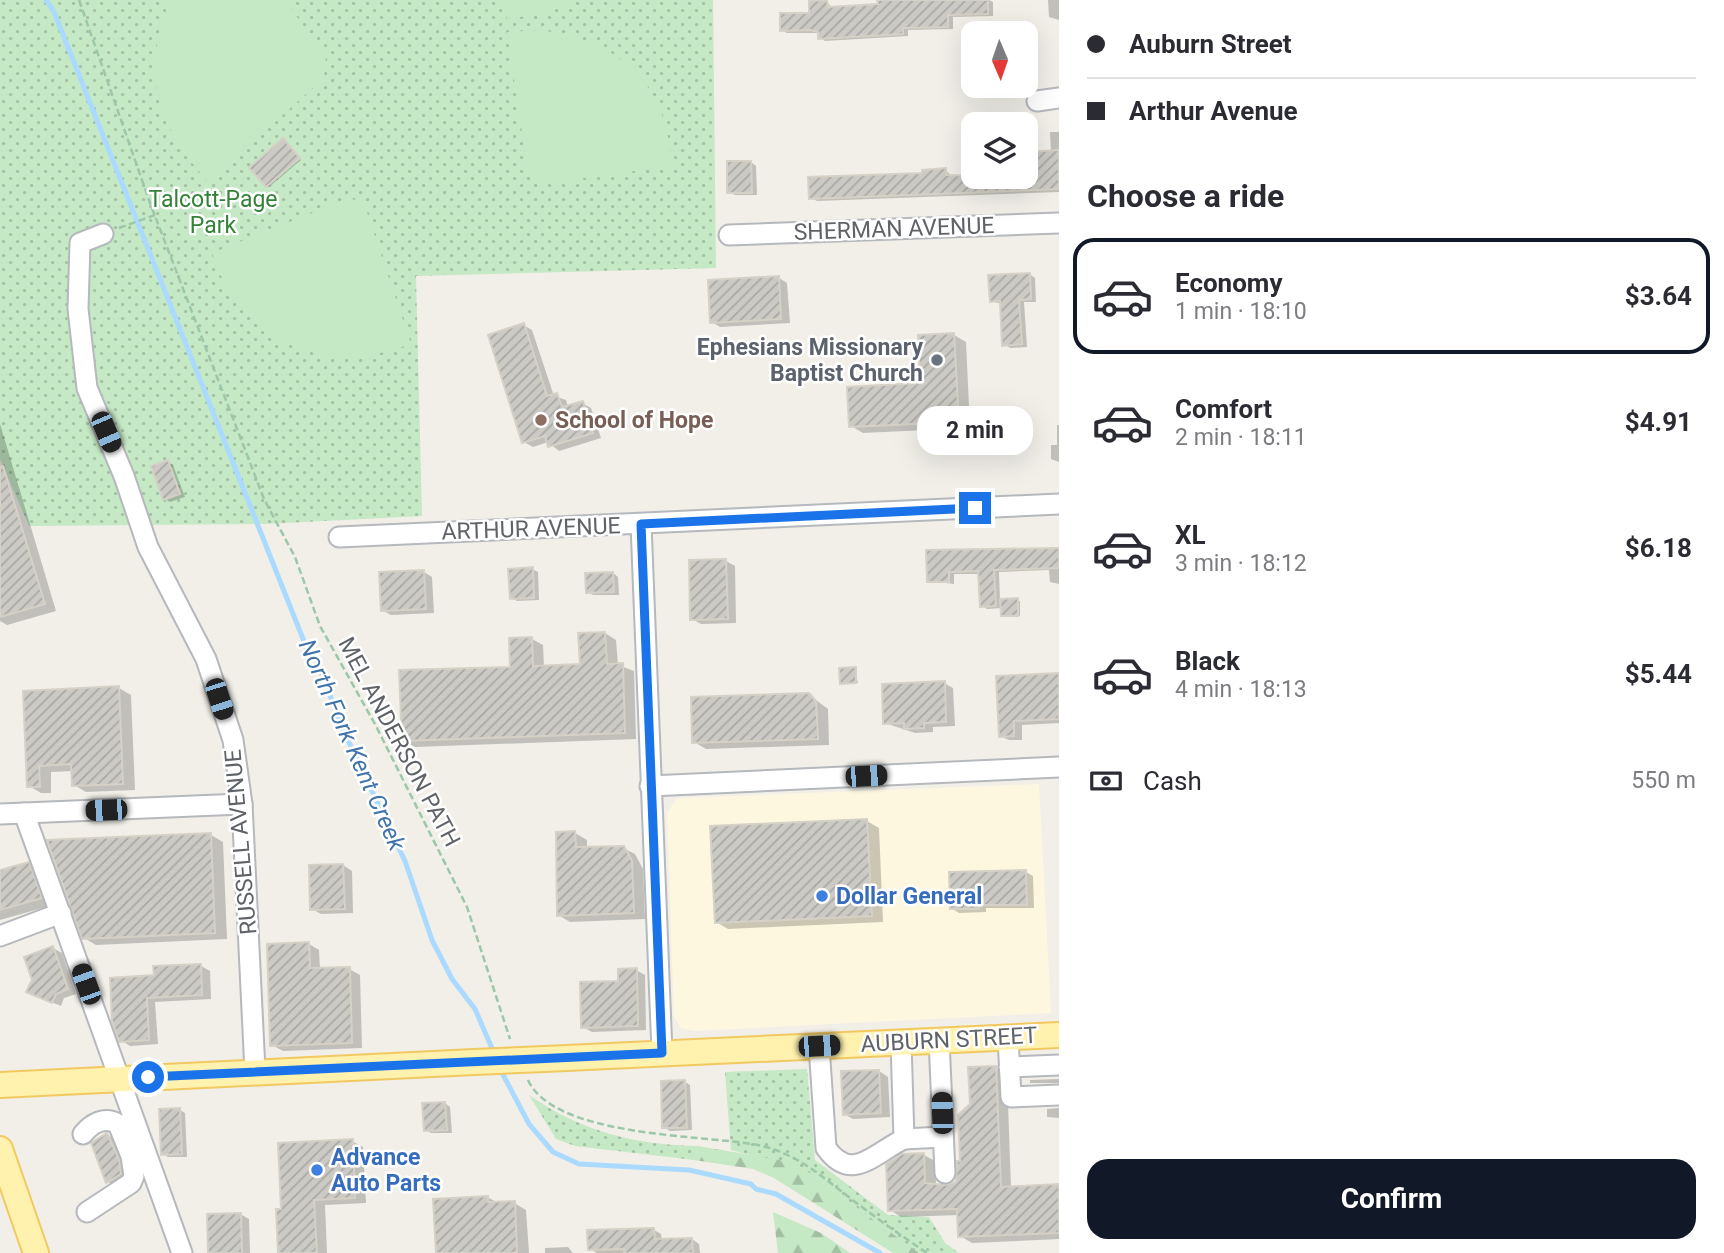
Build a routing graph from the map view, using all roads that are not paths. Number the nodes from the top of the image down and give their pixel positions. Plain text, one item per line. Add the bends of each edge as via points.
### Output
1 (1059, 98) edge
2 (1037, 101) dead end
3 (1059, 223) edge
4 (103, 234) dead end
5 (729, 235) dead end
6 (1059, 504) edge
7 (641, 524) junction
8 (339, 537) dead end
9 (1059, 767) edge
10 (650, 786) junction
11 (242, 804) junction
12 (24, 813) junction
13 (0, 814) edge
14 (61, 913) junction
15 (0, 936) edge
16 (1059, 1035) edge
17 (1008, 1037) junction
18 (939, 1040) junction
19 (901, 1042) junction
20 (819, 1046) junction
21 (662, 1053) junction
22 (1059, 1065) edge
23 (1009, 1067) junction
24 (255, 1071) junction
25 (121, 1078) junction
26 (0, 1085) edge
27 (1059, 1095) edge
28 (83, 1134) dead end
29 (943, 1138) junction
30 (904, 1139) junction
31 (0, 1149) edge
32 (945, 1173) dead end
33 (87, 1212) dead end
34 (36, 1253) edge
35 (182, 1253) edge

1 - 2 street
3 - 5 street, SHERMAN AVENUE
4 - 11 street, RUSSELL AVENUE via 80,243 78,309 87,388 148,547 206,659 233,740
6 - 7 street, ARTHUR AVENUE
7 - 8 street, ARTHUR AVENUE
7 - 10 street
9 - 10 street
10 - 21 street
11 - 12 street
11 - 24 street, RUSSELL AVENUE
12 - 13 street
12 - 14 street
14 - 15 street
14 - 25 street
16 - 17 main road, AUBURN STREET
17 - 18 main road, AUBURN STREET
17 - 23 street
18 - 19 main road, AUBURN STREET
18 - 29 street
19 - 20 main road, AUBURN STREET
19 - 30 street
20 - 21 main road, AUBURN STREET
20 - 30 street via 826,1148 834,1159 852,1167
21 - 24 main road, AUBURN STREET, bridge
22 - 23 street
23 - 27 street via 1011,1097
24 - 25 main road, AUBURN STREET
25 - 26 main road, AUBURN STREET
25 - 35 street
28 - 33 street via 98,1122 114,1121 122,1129 134,1168 131,1182
29 - 30 street
29 - 32 street
31 - 34 main road

